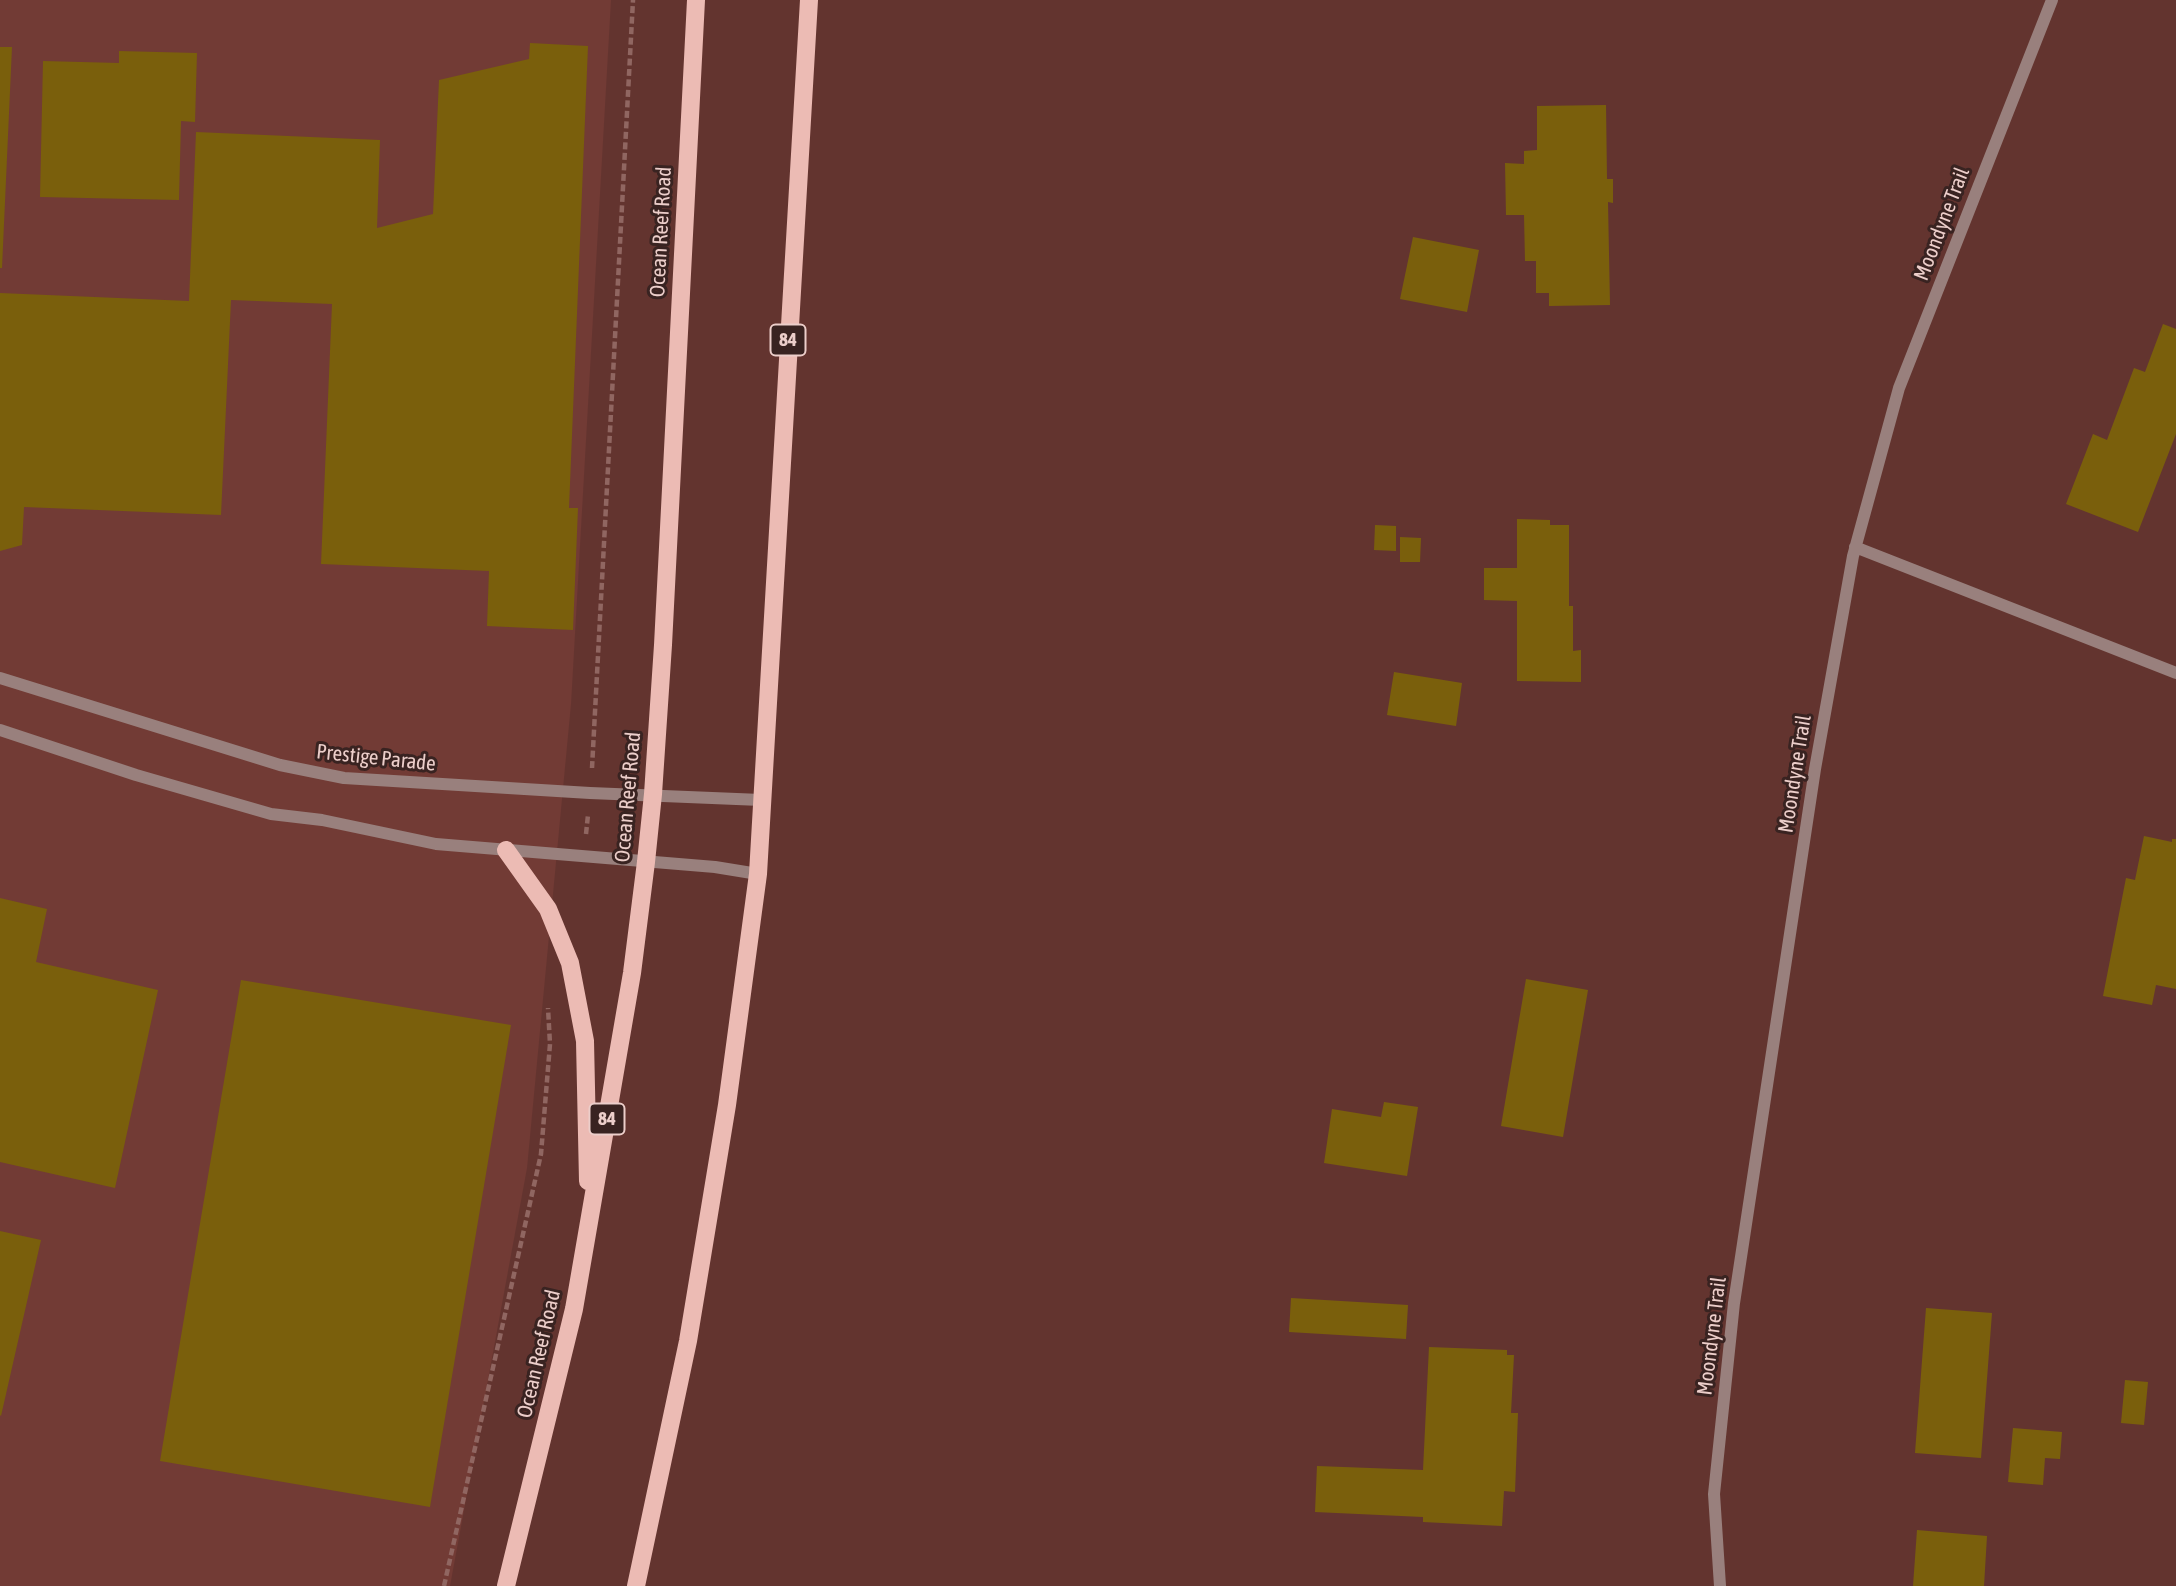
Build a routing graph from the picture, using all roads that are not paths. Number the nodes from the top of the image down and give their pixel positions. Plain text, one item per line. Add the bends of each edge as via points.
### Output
1 (696, 0) edge
2 (809, 0) edge
3 (2052, 0) edge
4 (1856, 547) junction
5 (2176, 673) edge
6 (0, 678) edge
7 (0, 730) edge
8 (653, 794) junction
9 (761, 800) junction
10 (506, 850) junction
11 (646, 862) junction
12 (758, 874) junction
13 (589, 1223) junction
14 (506, 1586) edge
15 (636, 1586) edge
16 (1720, 1586) edge

1 - 8 main road, Ocean Reef Road / 84
2 - 9 main road, 84
3 - 4 street, Moondyne Trail via 1899,388
4 - 5 street
4 - 16 street, Moondyne Trail via 1815,769 1734,1303 1714,1494
6 - 8 street, Prestige Parade via 280,765 345,779
7 - 10 street via 271,814 436,844
8 - 9 street, Prestige Parade
8 - 11 main road, Ocean Reef Road / 84
9 - 12 main road, 84
10 - 11 street
10 - 13 main road via 548,909 570,963 585,1041
11 - 12 street
11 - 13 main road, Ocean Reef Road / 84
12 - 15 main road, 84 via 727,1105 688,1341
13 - 14 main road, Ocean Reef Road / 84 via 574,1309

